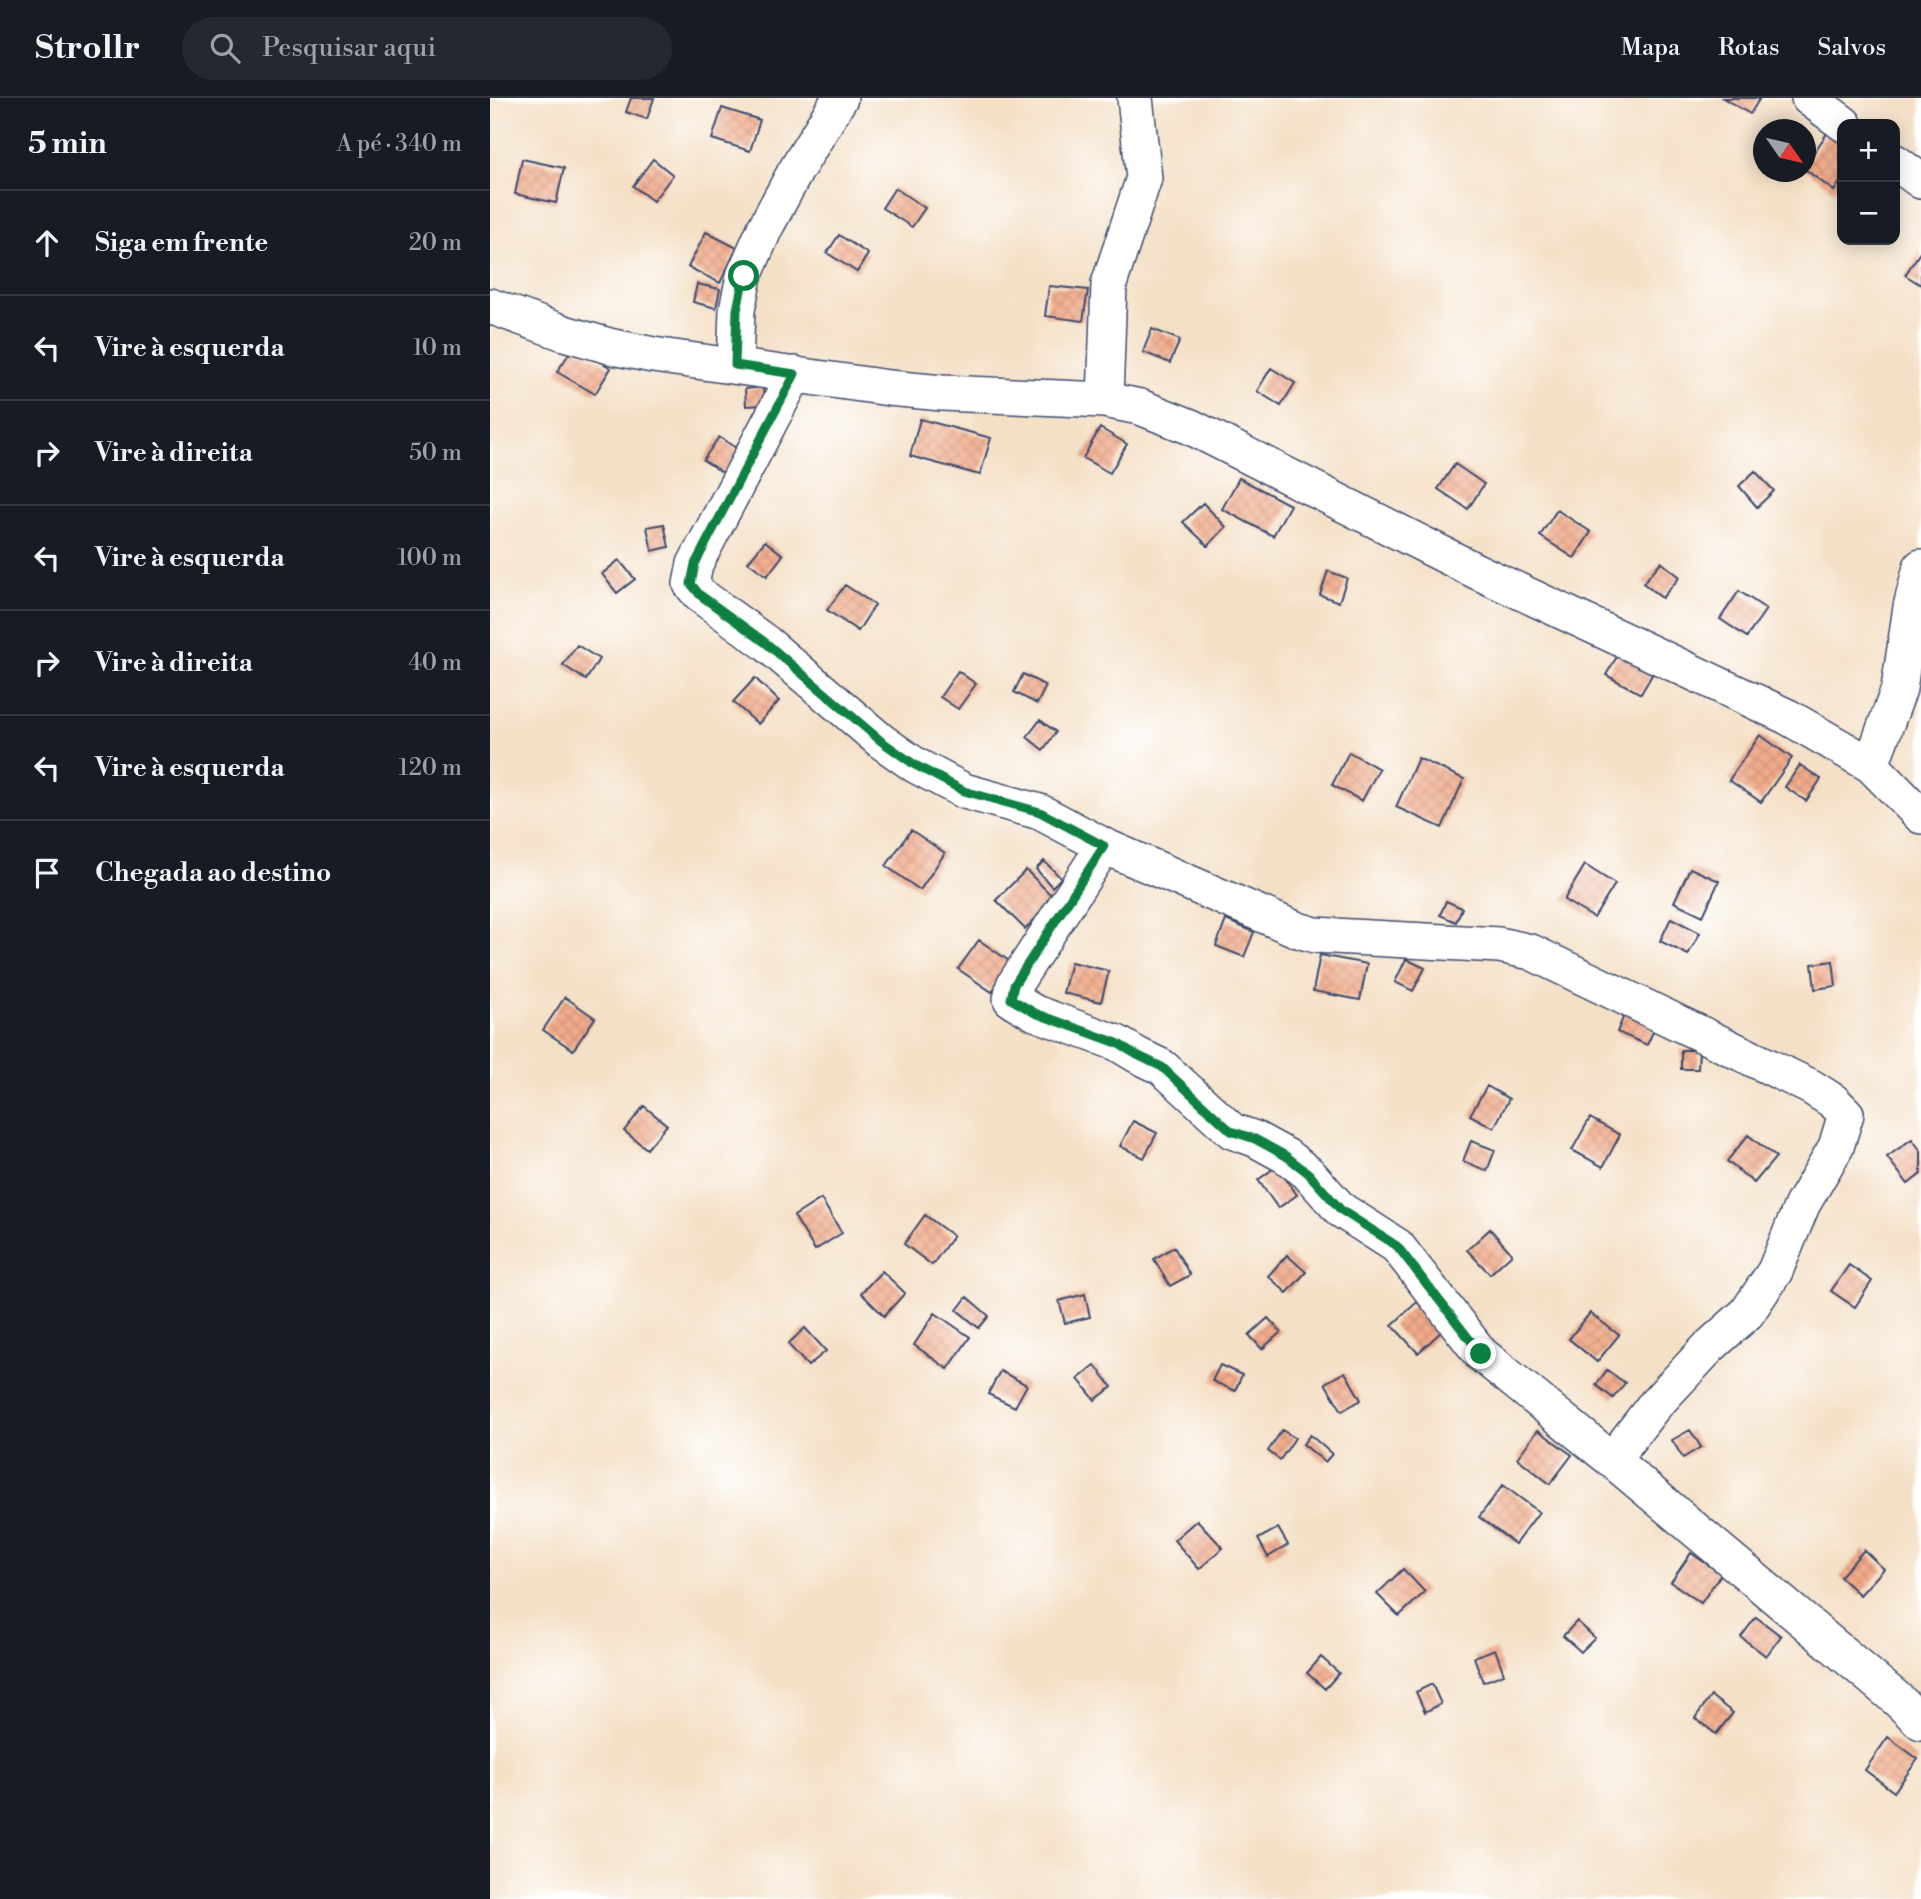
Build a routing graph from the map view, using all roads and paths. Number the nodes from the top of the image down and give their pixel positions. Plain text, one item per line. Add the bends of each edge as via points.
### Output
1 (840, 98) edge
2 (1135, 98) edge
3 (1809, 98) edge
4 (1837, 119) edge
5 (1900, 166) edge
6 (1921, 181) edge
7 (490, 306) edge
8 (735, 365) junction
9 (795, 374) junction
10 (1105, 400) junction
11 (1921, 567) edge
12 (1871, 765) junction
13 (1921, 816) edge
14 (1104, 846) junction
15 (1612, 1460) junction
16 (1921, 1722) edge

1 - 8 street via 789,183 744,276 737,310
2 - 10 street via 1144,178 1109,284
3 - 4 street
5 - 6 street
7 - 8 street via 613,347
8 - 9 street
9 - 10 street via 942,393
9 - 14 street via 695,564 691,584 915,765 964,791 1040,812
10 - 12 street via 1140,407 1191,427 1475,571 1788,717
11 - 12 street via 1899,689
12 - 13 street
14 - 15 street via 1014,985 1011,999 1162,1067 1231,1131 1286,1156 1341,1210 1397,1246 1481,1354
14 - 15 street via 1315,935 1499,945 1531,952 1811,1087 1846,1114 1836,1147 1802,1205 1775,1271 1747,1313 1653,1407
15 - 16 street

